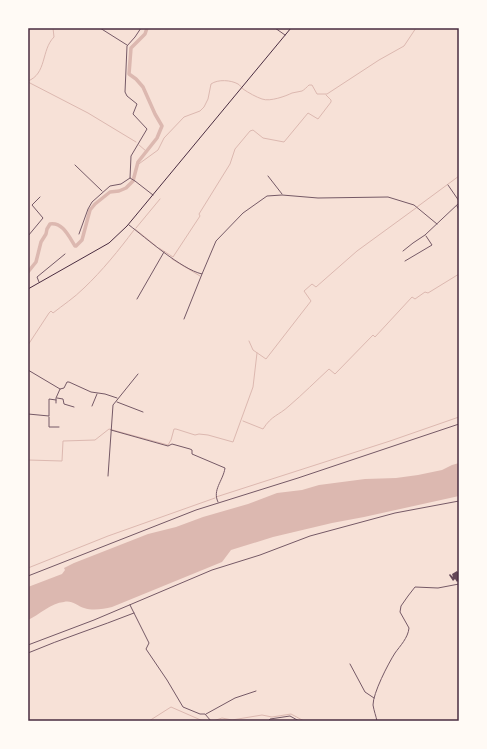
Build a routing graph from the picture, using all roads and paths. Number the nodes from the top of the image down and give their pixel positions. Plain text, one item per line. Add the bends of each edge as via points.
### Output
1 (100, 28) edge
2 (141, 28) edge
3 (275, 28) edge
4 (291, 28) edge
5 (285, 35) junction
6 (127, 46) junction
7 (75, 165) dead end
8 (268, 176) dead end
9 (131, 179) junction
10 (448, 185) dead end
11 (102, 192) junction
12 (153, 195) junction
13 (282, 195) junction
14 (40, 197) dead end
15 (459, 202) edge
16 (457, 205) junction
17 (459, 210) edge
18 (129, 224) junction
19 (437, 224) junction
20 (79, 234) dead end
21 (425, 235) junction
22 (28, 236) edge
23 (403, 251) dead end
24 (164, 252) junction
25 (65, 254) dead end
26 (405, 261) dead end
27 (202, 274) junction
28 (39, 282) junction
29 (28, 288) edge
30 (137, 299) dead end
31 (184, 319) dead end
32 (28, 370) edge
33 (138, 374) dead end
34 (60, 389) junction
35 (97, 394) junction
36 (118, 398) junction
37 (56, 399) junction
38 (117, 402) junction
39 (56, 403) dead end
40 (92, 406) dead end
41 (74, 407) dead end
42 (143, 412) dead end
43 (28, 414) edge
44 (49, 416) junction
45 (459, 424) edge
46 (59, 427) dead end
47 (111, 429) junction
48 (108, 476) dead end
49 (459, 501) edge
50 (218, 503) junction
51 (28, 576) edge
52 (459, 584) edge
53 (130, 604) junction
54 (135, 613) junction
55 (28, 644) edge
56 (28, 653) edge
57 (350, 664) dead end
58 (256, 691) dead end
59 (374, 698) junction
60 (205, 714) junction
61 (211, 721) edge
62 (268, 721) edge
63 (299, 721) edge
64 (377, 721) edge

1 - 6 street
2 - 6 street
3 - 5 street
4 - 5 main road
5 - 12 main road
6 - 9 street via 125,92 137,104 133,114 147,129 131,156
7 - 11 street
8 - 13 street
9 - 11 street via 110,186
9 - 12 street
10 - 15 street
11 - 20 street via 89,206
12 - 18 main road
13 - 19 street via 318,198 376,196 396,199 414,205
13 - 27 street via 267,196 222,233
14 - 22 street via 32,204 43,218
15 - 16 street
16 - 17 street
16 - 19 street
18 - 24 street
18 - 28 main road via 109,243
19 - 21 street
21 - 23 street
21 - 26 street via 432,245
24 - 27 street via 194,272
24 - 30 street
25 - 28 street via 37,277
27 - 31 street
28 - 29 main road
32 - 34 street
33 - 36 street
34 - 35 street via 69,382
34 - 37 street
35 - 36 street
35 - 40 street
36 - 38 street
37 - 39 street
37 - 41 street via 63,399 64,404
37 - 44 street via 49,399
38 - 42 street
38 - 47 street via 113,405
43 - 44 street
44 - 46 street via 49,427
45 - 50 street
47 - 48 street
47 - 50 street via 168,446 172,444 190,449 192,454 225,468 215,497
49 - 53 street via 388,515 313,535 212,570
50 - 51 street
52 - 59 street via 438,588 416,587 408,596 400,612 409,628 408,633 389,662
53 - 54 street
53 - 55 street
54 - 56 street
54 - 60 street via 149,643 146,649 183,707
57 - 59 street via 365,692
58 - 60 street via 235,698
59 - 64 street
60 - 61 street
62 - 63 street via 290,716

